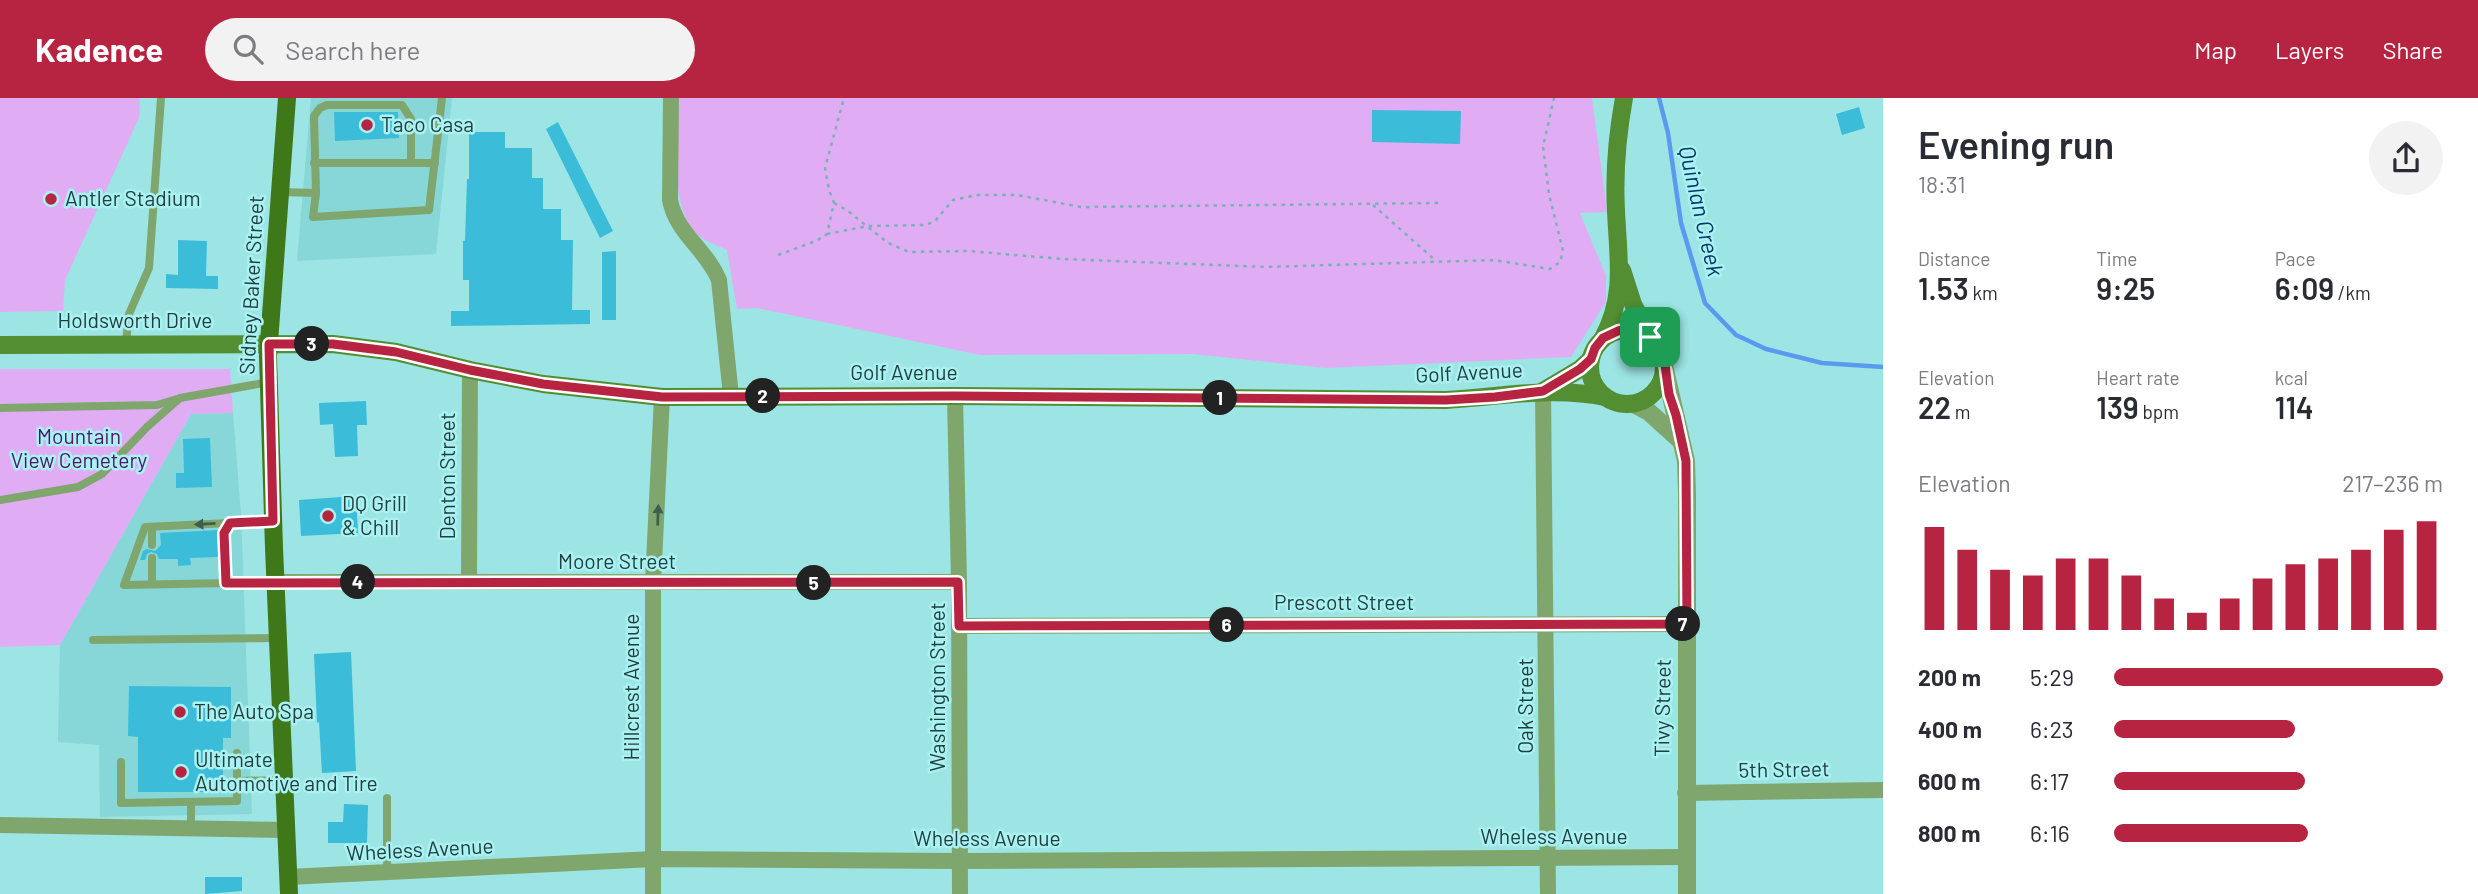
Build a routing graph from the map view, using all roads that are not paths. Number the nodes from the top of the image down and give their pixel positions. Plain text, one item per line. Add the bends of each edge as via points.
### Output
1 (161, 98) edge
2 (287, 98) edge
3 (442, 98) edge
4 (671, 98) edge
5 (1624, 98) edge
6 (347, 101) edge
7 (314, 163) junction
8 (411, 163) junction
9 (435, 163) junction
10 (280, 192) junction
11 (316, 193) junction
12 (1621, 267) junction
13 (1650, 337) junction
14 (1603, 338) junction
15 (126, 343) junction
16 (269, 344) junction
17 (0, 345) edge
18 (1591, 359) junction
19 (470, 370) junction
20 (1665, 370) junction
21 (269, 382) junction
22 (1543, 391) junction
23 (731, 396) junction
24 (955, 396) junction
25 (662, 397) junction
26 (1605, 397) junction
27 (180, 398) junction
28 (1634, 404) junction
29 (0, 408) edge
30 (1680, 440) junction
31 (0, 500) edge
32 (273, 521) junction
33 (230, 523) junction
34 (152, 527) junction
35 (152, 545) dead end
36 (152, 558) dead end
37 (469, 581) junction
38 (275, 582) junction
39 (958, 582) junction
40 (226, 583) junction
41 (653, 583) junction
42 (152, 584) junction
43 (1547, 624) junction
44 (1687, 624) junction
45 (959, 626) junction
46 (278, 639) junction
47 (93, 640) dead end
48 (237, 753) dead end
49 (121, 762) dead end
50 (284, 779) junction
51 (238, 781) junction
52 (1883, 790) edge
53 (1685, 793) junction
54 (387, 798) dead end
55 (191, 802) junction
56 (0, 825) edge
57 (191, 828) junction
58 (286, 830) junction
59 (1687, 857) junction
60 (1548, 858) junction
61 (653, 859) junction
62 (960, 861) junction
63 (387, 873) junction
64 (288, 886) edge
65 (653, 894) edge
66 (960, 894) edge
67 (1548, 894) edge
68 (1687, 894) edge

1 - 15 lane via 149,268 129,314
2 - 10 main road, Sidney Baker Street
3 - 9 lane
4 - 23 street via 670,200 673,214 719,280
5 - 12 main road via 1615,173
6 - 7 lane via 320,108 314,116
6 - 8 lane via 402,104 411,119
7 - 8 lane
7 - 11 lane
8 - 9 lane
9 - 11 lane via 429,210 313,218
10 - 11 lane
10 - 16 main road, Sidney Baker Street
12 - 13 main road
12 - 14 main road via 1613,319
13 - 14 main road via 1629,329
13 - 20 main road via 1664,358
14 - 18 main road
15 - 16 main road, Holdsworth Drive
15 - 17 main road, Holdsworth Drive
16 - 19 main road, Golf Avenue via 333,344 396,352
16 - 21 main road, Sidney Baker Street
18 - 22 main road, Golf Avenue
18 - 26 main road via 1593,383
19 - 25 main road, Golf Avenue via 543,384
19 - 37 street, Denton Street
20 - 28 main road via 1655,392
20 - 30 street, Tivy Street
21 - 27 lane
21 - 32 main road, Sidney Baker Street
22 - 24 main road, Golf Avenue via 1446,400
22 - 26 main road, Golf Avenue
22 - 43 street, Oak Street
23 - 24 main road, Golf Avenue
23 - 25 main road, Golf Avenue
24 - 39 street, Washington Street
41 -> 25 street, Hillcrest Avenue
26 - 28 main road via 1619,404
27 - 29 lane via 158,405
27 - 31 lane via 102,474 78,486
28 - 30 street via 1649,411
30 - 44 street, Tivy Street via 1686,461
32 - 33 lane
32 - 38 main road, Sidney Baker Street
33 -> 34 lane
33 - 40 lane via 224,533
34 - 35 lane
34 - 42 lane via 145,527 124,584
36 - 42 lane
37 - 38 street, Moore Street
37 - 41 street, Moore Street
38 - 40 lane
38 - 46 main road, Sidney Baker Street
39 - 41 street, Moore Street
39 - 45 street, Washington Street
40 - 42 lane
41 - 61 street, Hillcrest Avenue
43 - 44 street, Prescott Street
43 - 45 street, Prescott Street
43 - 60 street, Oak Street
44 - 53 street, Tivy Street
45 - 62 street, Washington Street
46 - 47 lane
46 - 50 main road, Sidney Baker Street
48 - 51 lane
49 - 55 lane via 121,803
50 - 51 lane
50 - 58 main road, Sidney Baker Street
51 - 55 lane via 237,801
52 - 53 street, 5th Street
53 - 59 street, Tivy Street
54 - 63 lane
55 - 57 lane
56 - 57 street
57 - 58 street
58 - 64 main road, Sidney Baker Street
59 - 60 street, Wheless Avenue
59 - 68 street, Tivy Street
60 - 62 street, Wheless Avenue
60 - 67 street, Oak Street
61 - 62 street, Wheless Avenue
61 - 63 street, Wheless Avenue
61 - 65 street, Hillcrest Avenue
62 - 66 street, Washington Street
63 - 64 street, Wheless Avenue

